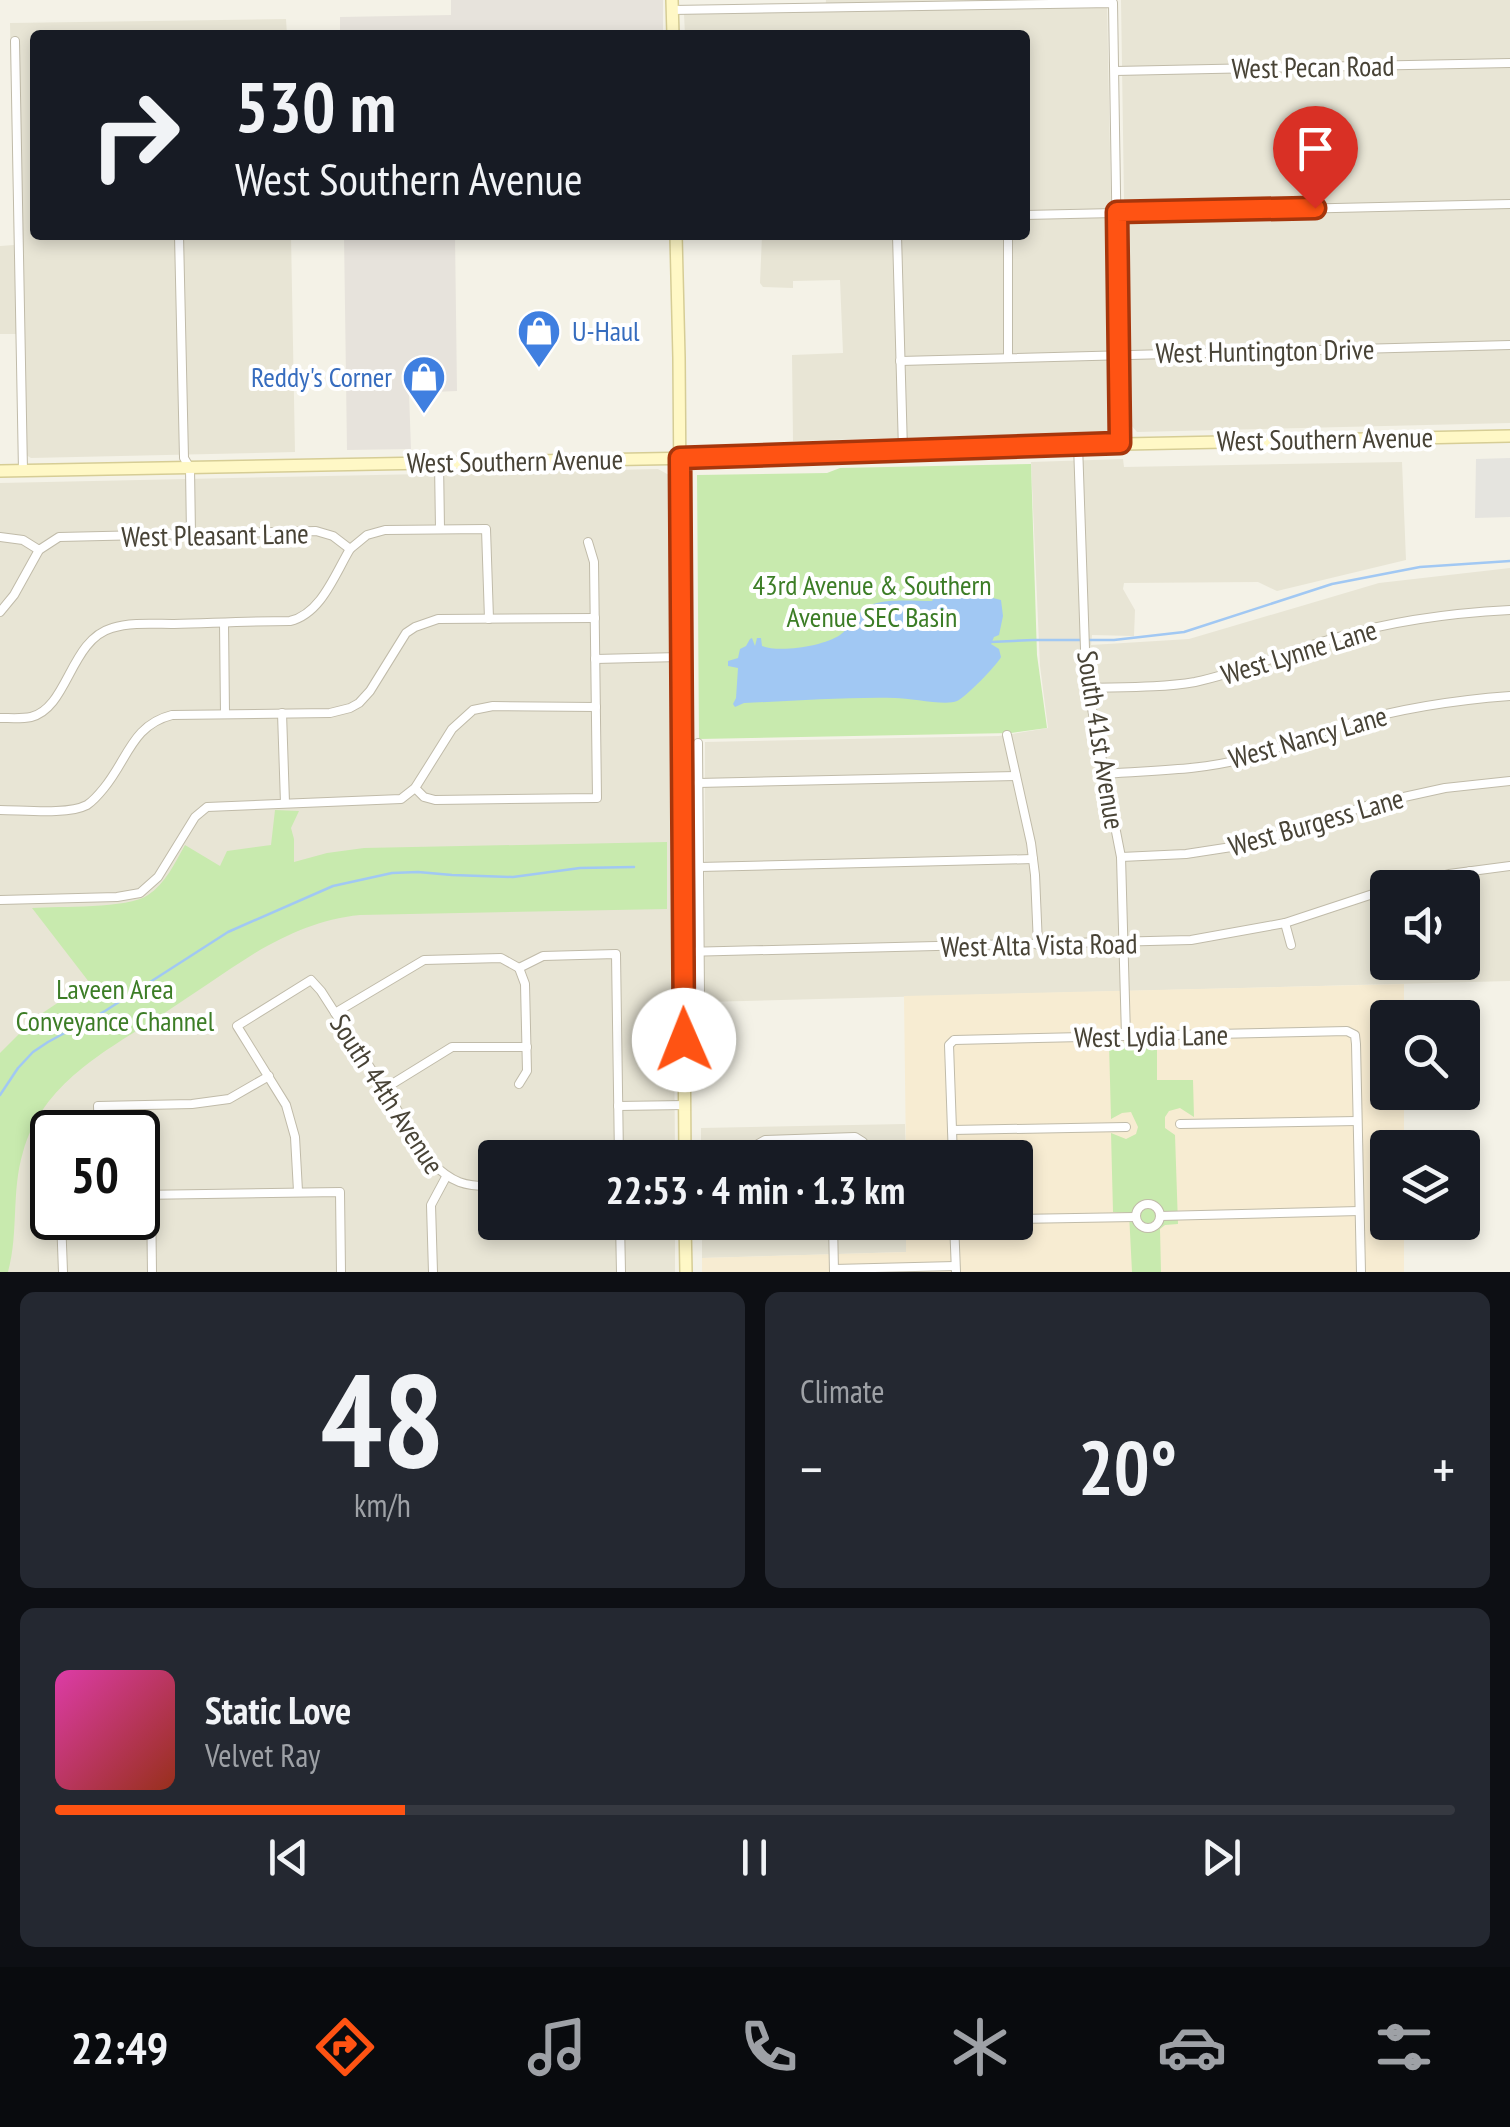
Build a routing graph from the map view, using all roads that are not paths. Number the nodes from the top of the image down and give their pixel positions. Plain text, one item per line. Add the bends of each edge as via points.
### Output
1 (672, 5) edge
2 (673, 30) edge
3 (15, 40) dead end
4 (1510, 62) edge
5 (1115, 71) junction
6 (1510, 204) edge
7 (1117, 212) junction
8 (1030, 215) edge
9 (179, 240) edge
10 (676, 240) edge
11 (898, 240) edge
12 (1008, 240) edge
13 (1510, 345) edge
14 (1120, 355) junction
15 (1008, 357) junction
16 (900, 361) junction
17 (1510, 436) edge
18 (1120, 443) junction
19 (1078, 444) junction
20 (903, 450) junction
21 (680, 458) junction
22 (439, 462) junction
23 (190, 468) junction
24 (0, 471) edge
25 (22, 471) junction
26 (440, 529) junction
27 (191, 535) junction
28 (0, 536) edge
29 (588, 542) dead end
30 (350, 549) junction
31 (39, 550) junction
32 (1510, 610) edge
33 (0, 612) edge
34 (595, 618) junction
35 (489, 619) junction
36 (224, 623) junction
37 (680, 658) junction
38 (596, 659) junction
39 (1087, 688) junction
40 (1510, 696) edge
41 (596, 707) junction
42 (282, 713) junction
43 (225, 714) junction
44 (0, 718) edge
45 (1007, 735) dead end
46 (698, 743) dead end
47 (1104, 774) junction
48 (1016, 776) junction
49 (1510, 781) edge
50 (698, 784) junction
51 (415, 788) junction
52 (285, 803) junction
53 (0, 810) edge
54 (1121, 858) junction
55 (1033, 859) junction
56 (1510, 866) edge
57 (699, 867) junction
58 (1470, 870) edge
59 (1370, 895) edge
60 (0, 900) edge
61 (1285, 924) junction
62 (1124, 943) junction
63 (1038, 945) junction
64 (1291, 945) dead end
65 (683, 952) junction
66 (700, 952) junction
67 (519, 968) junction
68 (700, 996) dead end
69 (335, 1012) junction
70 (1126, 1036) junction
71 (526, 1047) junction
72 (269, 1076) junction
73 (519, 1084) dead end
74 (384, 1090) junction
75 (685, 1105) junction
76 (618, 1106) junction
77 (98, 1110) edge
78 (1357, 1121) junction
79 (1180, 1124) dead end
80 (1126, 1127) dead end
81 (952, 1130) junction
82 (619, 1140) edge
83 (685, 1140) edge
84 (765, 1140) edge
85 (859, 1140) edge
86 (952, 1140) edge
87 (446, 1177) junction
88 (478, 1187) edge
89 (298, 1191) junction
90 (160, 1194) edge
91 (1359, 1211) junction
92 (1136, 1216) junction
93 (1160, 1216) junction
94 (1033, 1219) edge
95 (62, 1240) edge
96 (151, 1240) edge
97 (620, 1240) edge
98 (686, 1240) edge
99 (833, 1240) edge
100 (955, 1240) edge
101 (956, 1269) edge
102 (834, 1270) edge
103 (63, 1272) edge
104 (152, 1272) edge
105 (341, 1272) edge
106 (433, 1272) edge
107 (620, 1272) edge
108 (686, 1272) edge
109 (1360, 1272) edge

1 - 2 main road
1 - 5 street via 1113,3
3 - 25 street
4 - 5 street, West Pecan Road
5 - 7 street
6 - 7 street
7 - 8 street
7 - 14 street
9 - 23 street via 184,458
10 - 21 main road
11 - 16 street
12 - 15 street
13 - 14 street, West Huntington Drive
14 - 15 street, West Huntington Drive
14 - 18 street
15 - 16 street, West Huntington Drive
16 - 20 street
17 - 18 main road, West Southern Avenue
18 - 19 main road, West Southern Avenue
19 - 20 main road, West Southern Avenue
19 - 39 street, South 41st Avenue
20 - 21 main road, West Southern Avenue
21 - 22 main road, West Southern Avenue
21 - 37 main road
22 - 23 main road, West Southern Avenue
22 - 26 street
23 - 25 main road, West Southern Avenue
23 - 27 street
24 - 25 main road, West Southern Avenue
26 - 30 street via 385,530
26 - 35 street via 486,529
27 - 30 street, West Pleasant Lane via 316,532
27 - 31 street, West Pleasant Lane via 59,537
28 - 31 street
29 - 34 street
30 - 36 street via 300,619
31 - 33 street
32 - 39 street, West Lynne Lane via 1384,626 1192,682
34 - 35 street
34 - 38 street
35 - 42 street via 438,619 406,633 360,704
36 - 43 street
36 - 44 street via 111,628 92,638 42,712
37 - 38 street
37 - 65 main road
38 - 41 street
39 - 47 street, South 41st Avenue
40 - 47 street, West Nancy Lane via 1384,714 1208,766
41 - 51 street via 473,710
41 - 51 street via 597,798 435,800
42 - 43 street
42 - 52 street
43 - 53 street via 157,719 87,805
45 - 48 street
46 - 50 street
47 - 54 street, South 41st Avenue
48 - 50 street
48 - 55 street
49 - 54 street, West Burgess Lane via 1388,800 1250,844
50 - 57 street
51 - 52 street via 401,799
52 - 60 street via 207,806 140,893
54 - 62 street, South 41st Avenue
55 - 57 street
55 - 63 street
56 - 58 street, West Alta Vista Road
57 - 66 street
59 - 61 street, West Alta Vista Road
61 - 62 street, West Alta Vista Road
61 - 64 street
62 - 63 street, West Alta Vista Road
62 - 70 street, South 41st Avenue
63 - 66 street, West Alta Vista Road
65 - 66 street, West Alta Vista Road
65 - 75 main road
66 - 68 street
67 - 69 street via 501,958 424,960
67 - 71 street via 526,984
67 - 76 street via 544,956 616,954
69 - 72 street, South 44th Avenue via 312,980 237,1026
69 - 74 street, South 44th Avenue
70 - 78 street, West Lydia Lane via 1347,1031 1354,1035
70 - 81 street, West Lydia Lane via 954,1040
71 - 73 street via 527,1070
71 - 74 street via 452,1047
72 - 77 street via 229,1099
72 - 89 street via 295,1137
74 - 87 street, South 44th Avenue
75 - 76 street
75 - 83 main road
76 - 82 street
78 - 79 street
78 - 91 street
80 - 81 street
81 - 86 street
84 - 85 street
87 - 88 street
87 - 106 street, South 44th Avenue via 431,1205
89 - 90 street
89 - 105 street via 340,1192
91 - 93 street
91 - 109 street
92 - 93 street via 1147,1204
92 - 93 street via 1148,1228
92 - 94 street
95 - 103 street
96 - 104 street
97 - 107 street
98 - 108 main road
99 - 102 street
100 - 101 street
101 - 102 street

